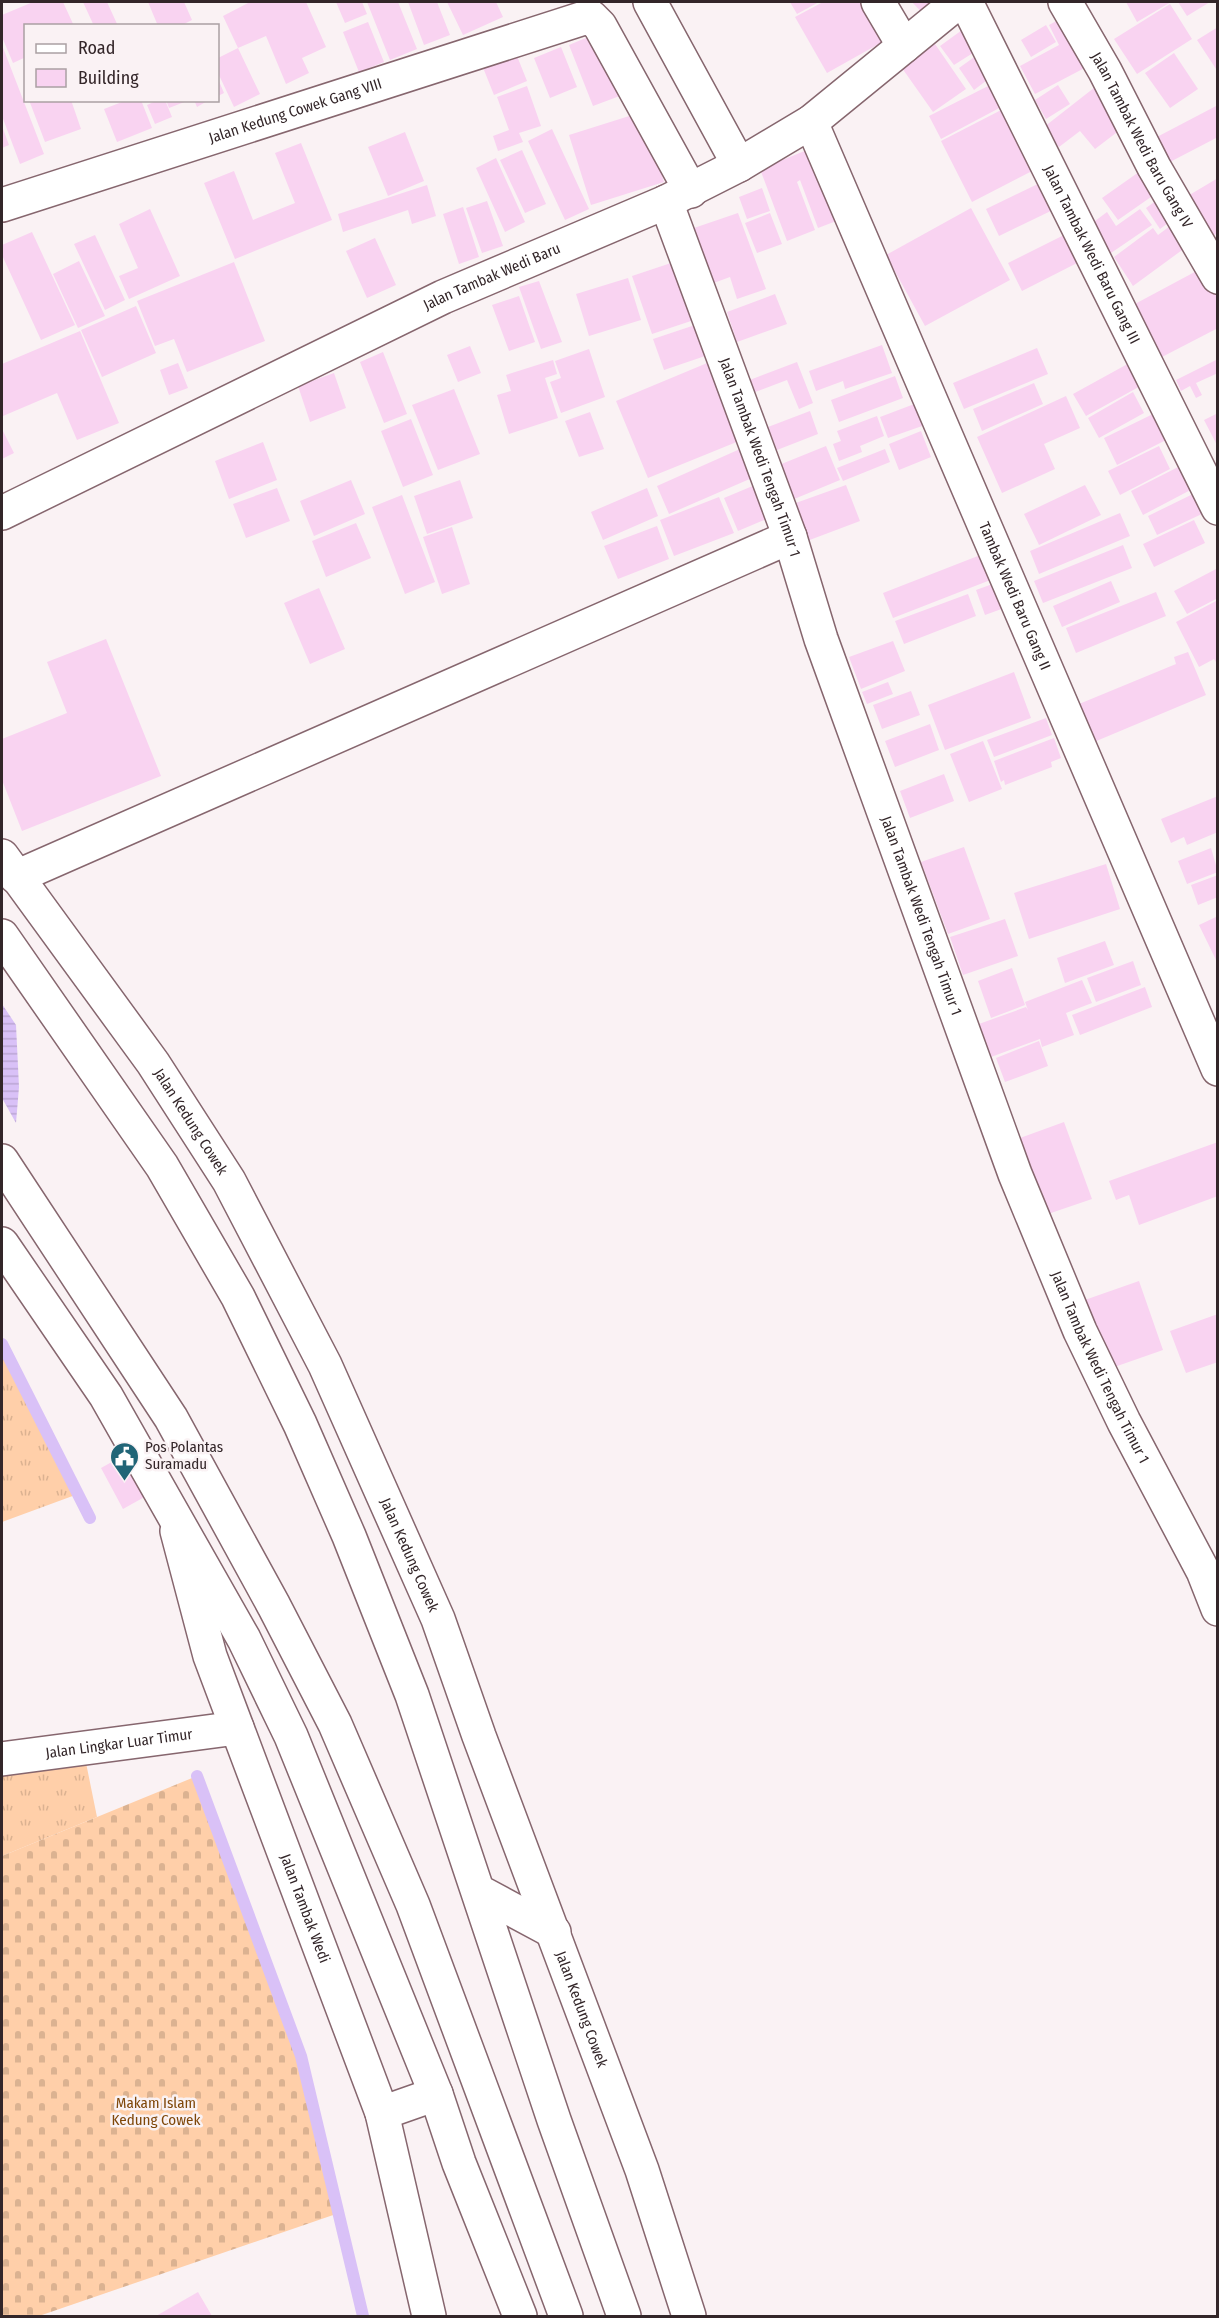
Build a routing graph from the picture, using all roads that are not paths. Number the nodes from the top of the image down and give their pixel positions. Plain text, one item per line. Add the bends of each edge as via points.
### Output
1 (650, 2) edge
2 (878, 2) edge
3 (958, 2) edge
4 (966, 2) edge
5 (1065, 2) edge
6 (588, 17) joint
7 (904, 46) junction
8 (811, 122) junction
9 (734, 156) junction
10 (679, 196) junction
11 (2, 205) edge
12 (1218, 277) edge
13 (1218, 508) edge
14 (2, 513) edge
15 (790, 537) junction
16 (9, 867) edge
17 (2, 936) edge
18 (1218, 1069) edge
19 (6, 1167) edge
20 (2, 1244) edge
21 (169, 1504) junction
22 (1218, 1610) edge
23 (237, 1728) junction
24 (2, 1759) edge
25 (478, 1892) junction
26 (554, 1932) junction
27 (436, 2094) junction
28 (382, 2113) junction
29 (429, 2316) edge
30 (520, 2316) edge
31 (566, 2316) edge
32 (624, 2316) edge
33 (689, 2316) edge

1 - 9 main road
2 - 7 main road
3 - 7 main road, Jalan Tambak Wedi Baru
4 - 13 main road, Jalan Tambak Wedi Baru Gang III
5 - 12 main road, Jalan Tambak Wedi Baru Gang IV
6 - 10 main road, Jalan Tambak Wedi Tengah Timur 1 via 600,27
6 - 11 main road, Jalan Kedung Cowek Gang VIII
7 - 8 main road, Jalan Tambak Wedi Baru
8 - 9 main road, Jalan Tambak Wedi Baru
8 - 18 main road, Tambak Wedi Baru Gang II
9 - 10 main road, Jalan Tambak Wedi Baru
10 - 14 main road, Jalan Tambak Wedi Baru via 443,297
10 - 15 main road, Jalan Tambak Wedi Tengah Timur 1
15 - 16 main road
15 - 22 main road, Jalan Tambak Wedi Tengah Timur 1 via 821,639 1015,1174 1080,1331 1203,1571
16 - 26 main road, Jalan Kedung Cowek via 153,1063 229,1181 319,1355 438,1619
17 - 25 main road via 162,1166 238,1297 349,1536 412,1695
19 - 31 main road via 171,1418 335,1724 413,1905
20 - 21 main road via 106,1396
21 - 23 main road, Jalan Tambak Wedi via 210,1656
21 - 27 main road via 244,1639 291,1736
23 - 24 main road, Jalan Lingkar Luar Timur
23 - 28 main road, Jalan Tambak Wedi
25 - 26 main road
25 - 32 main road
26 - 33 main road, Jalan Kedung Cowek via 642,2170
27 - 28 main road
27 - 30 main road
28 - 29 main road, Jalan Tambak Wedi

